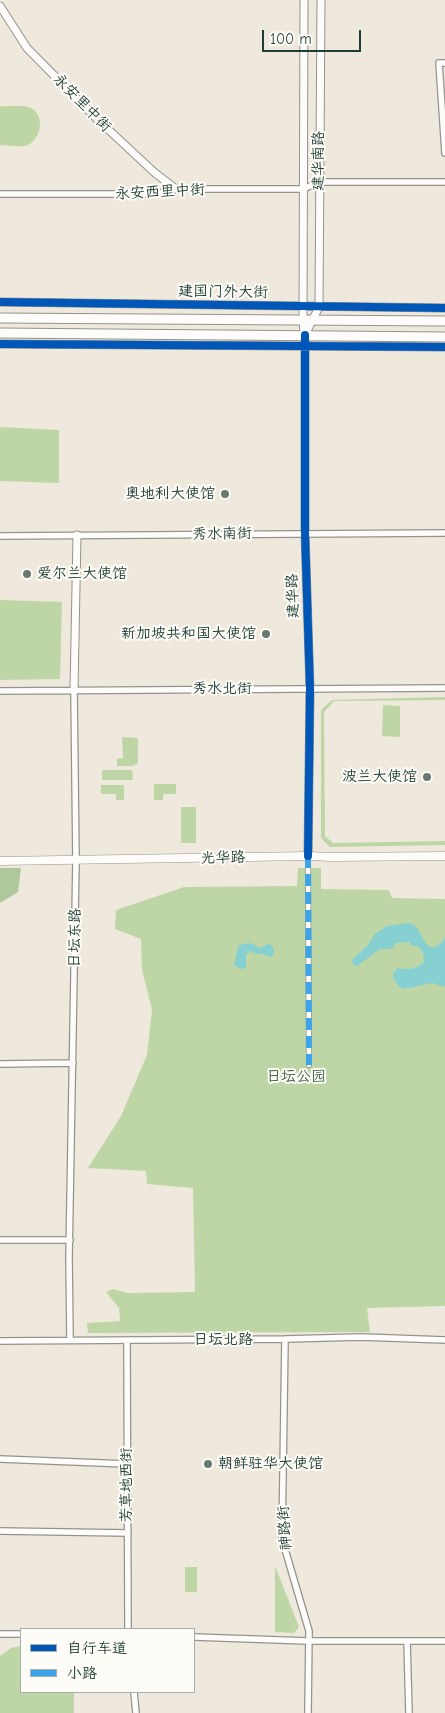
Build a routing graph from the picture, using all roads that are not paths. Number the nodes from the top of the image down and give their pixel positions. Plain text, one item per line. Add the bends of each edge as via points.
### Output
1 (304, 0) edge
2 (320, 0) edge
3 (0, 6) edge
4 (442, 63) edge
5 (445, 153) edge
6 (319, 182) junction
7 (445, 182) edge
8 (176, 189) junction
9 (303, 189) junction
10 (0, 194) edge
11 (0, 302) edge
12 (304, 306) junction
13 (319, 307) junction
14 (445, 308) edge
15 (0, 318) edge
16 (303, 320) junction
17 (313, 320) junction
18 (445, 320) edge
19 (0, 333) edge
20 (38, 333) junction
21 (305, 335) junction
22 (445, 337) edge
23 (0, 344) edge
24 (305, 346) junction
25 (445, 347) edge
26 (305, 533) junction
27 (445, 533) edge
28 (77, 535) junction
29 (0, 536) edge
30 (445, 688) edge
31 (310, 689) junction
32 (74, 690) junction
33 (0, 691) edge
34 (308, 856) junction
35 (445, 856) edge
36 (0, 861) edge
37 (76, 861) junction
38 (73, 1063) junction
39 (0, 1064) edge
40 (308, 1064) dead end
41 (0, 1240) edge
42 (70, 1240) junction
43 (285, 1339) junction
44 (0, 1340) edge
45 (70, 1340) junction
46 (127, 1340) junction
47 (445, 1340) edge
48 (0, 1458) edge
49 (127, 1464) junction
50 (0, 1531) edge
51 (128, 1533) junction
52 (128, 1628) edge
53 (0, 1634) edge
54 (20, 1634) edge
55 (195, 1637) edge
56 (308, 1641) junction
57 (408, 1641) junction
58 (445, 1641) edge
59 (134, 1693) edge
60 (136, 1713) edge
61 (308, 1713) edge
62 (408, 1713) edge

1 - 9 street, 建华南路
2 - 6 street, 建华南路
3 - 8 street, 永安里中街 via 27,48 96,119
4 - 5 street
6 - 7 street
6 - 9 street, 永安西里中街
6 - 13 street, 建华南路
8 - 9 street, 永安西里中街
8 - 10 street, 永安西里中街 via 155,194
9 - 12 street, 建华南路
11 - 12 street, 建国门外大街
12 - 13 street, 建国门外大街
12 - 16 street, 建华南路
13 - 14 street, 建国门外大街
13 - 17 street, 建华南路
15 - 16 highway, 建国门外大街
16 - 17 highway, 建国门外大街
16 - 21 street, 建华南路
17 - 18 highway, 建国门外大街
17 - 21 street, 建华南路
19 - 20 highway
20 - 21 highway
20 - 23 street
21 - 22 highway
21 - 24 street, 建华路
23 - 24 street
24 - 25 street
24 - 26 street, 建华路
26 - 27 street, 秀水南街
26 - 28 street, 秀水南街
26 - 31 street, 建华路
28 - 29 street, 秀水南街
28 - 32 street, 日坛东路
30 - 31 street, 秀水北街
31 - 32 street, 秀水北街
31 - 34 street, 建华路
32 - 33 street, 秀水北街
32 - 37 street, 日坛东路
34 - 35 main road, 光华路
34 - 37 main road, 光华路
34 - 40 street
36 - 37 main road, 光华路
37 - 38 street, 日坛东路
38 - 39 street
38 - 42 street, 日坛东路
41 - 42 street
42 - 45 street, 日坛东路
43 - 46 street, 日坛北路
43 - 47 street, 日坛北路
43 - 56 street, 神路街 via 282,1539 309,1631
44 - 45 street, 日坛北路
45 - 46 street, 日坛北路
46 - 49 street, 芳草地西街
48 - 49 street
49 - 51 street, 芳草地西街
50 - 51 street
51 - 52 street, 芳草地西街
53 - 54 street
55 - 56 street
56 - 57 street
56 - 61 street, 神路街
57 - 58 street
57 - 62 street
59 - 60 street

